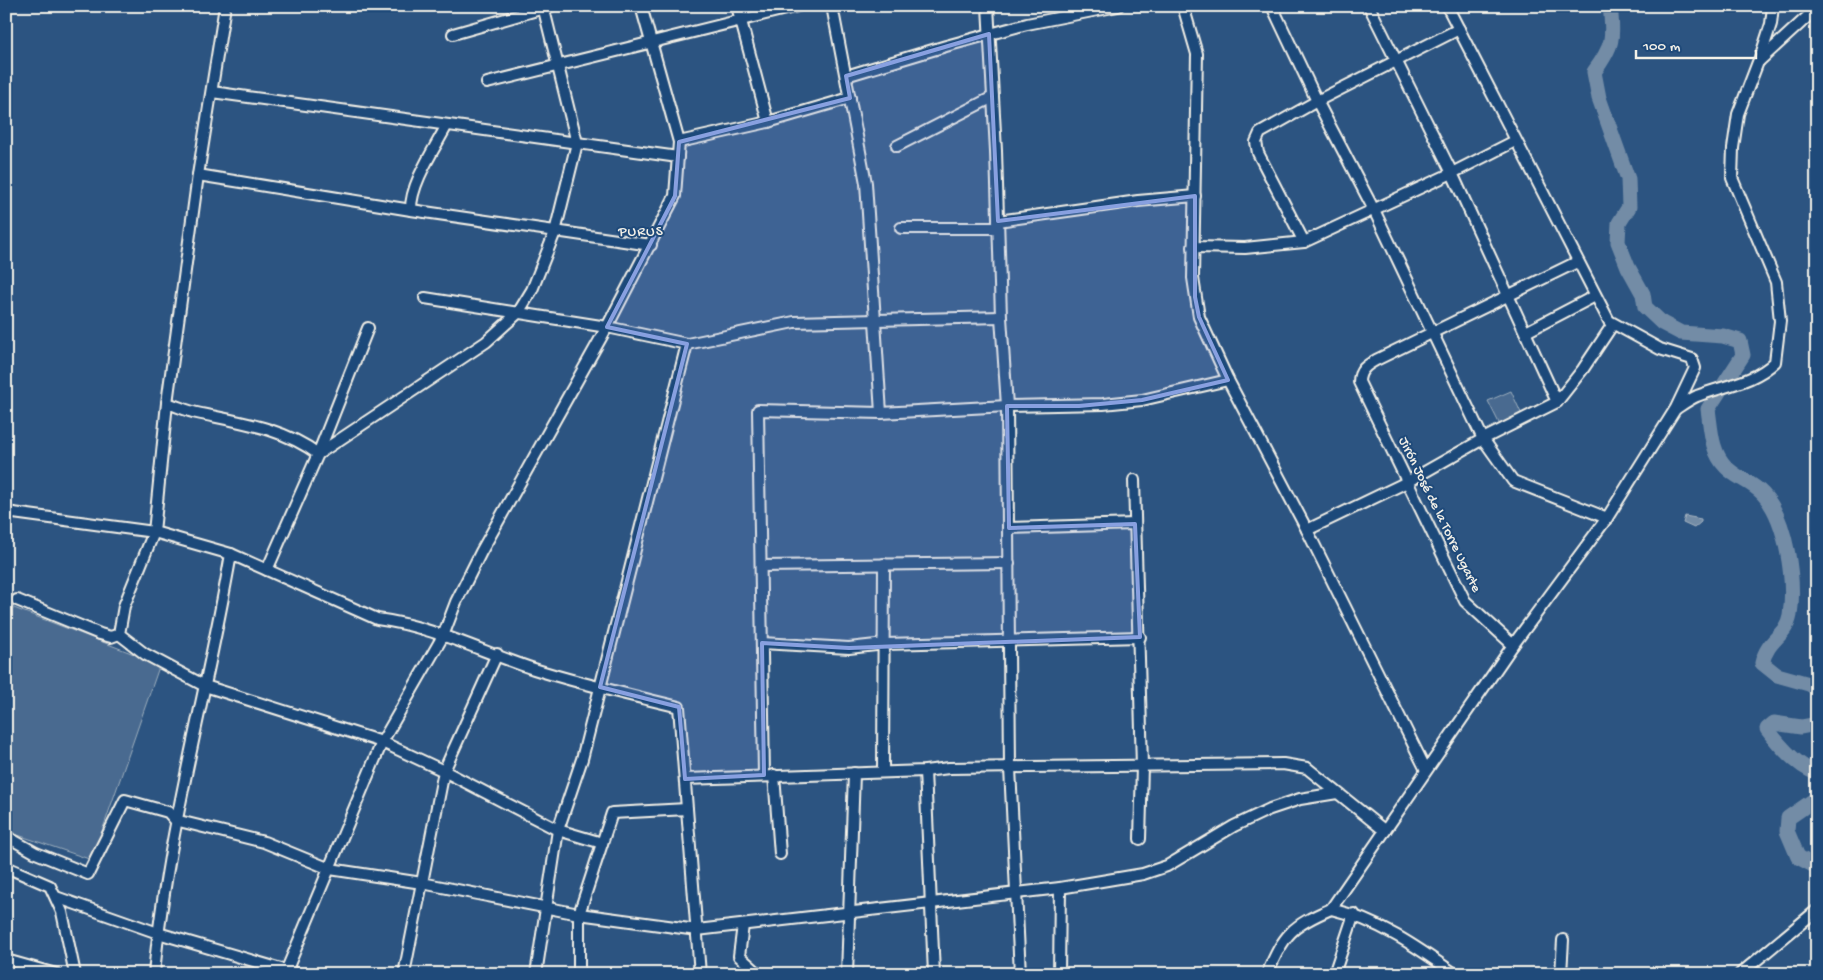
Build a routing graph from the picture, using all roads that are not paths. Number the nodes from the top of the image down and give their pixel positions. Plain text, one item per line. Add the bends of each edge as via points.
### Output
1 (225, 6) edge
2 (641, 6) edge
3 (737, 6) edge
4 (798, 6) edge
5 (832, 6) edge
6 (988, 6) edge
7 (1118, 6) edge
8 (1183, 6) edge
9 (1272, 6) edge
10 (1369, 6) edge
11 (1448, 6) edge
12 (1772, 6) edge
13 (546, 7) edge
14 (1817, 8) edge
15 (741, 21) junction
16 (1459, 29) junction
17 (453, 34) dead end
18 (989, 34) junction
19 (650, 44) junction
20 (1395, 60) junction
21 (1758, 62) junction
22 (557, 66) junction
23 (846, 76) junction
24 (487, 83) dead end
25 (212, 92) junction
26 (993, 97) junction
27 (850, 98) junction
28 (1317, 100) junction
29 (768, 122) junction
30 (447, 125) junction
31 (1515, 140) junction
32 (679, 142) junction
33 (577, 143) junction
34 (897, 146) dead end
35 (678, 157) junction
36 (1452, 173) junction
37 (198, 175) junction
38 (1195, 196) junction
39 (410, 210) junction
40 (1374, 210) junction
41 (998, 225) junction
42 (901, 228) dead end
43 (555, 232) junction
44 (1304, 242) junction
45 (651, 245) junction
46 (1193, 247) junction
47 (1577, 262) junction
48 (1509, 295) junction
49 (1595, 296) junction
50 (425, 298) dead end
51 (518, 313) junction
52 (1001, 317) junction
53 (875, 320) junction
54 (1614, 324) junction
55 (607, 326) junction
56 (368, 328) dead end
57 (1432, 331) junction
58 (1526, 332) junction
59 (687, 344) junction
60 (1228, 380) junction
61 (1557, 402) junction
62 (168, 403) junction
63 (1007, 406) junction
64 (1676, 408) junction
65 (881, 414) junction
66 (1482, 439) junction
67 (318, 454) junction
68 (1134, 480) dead end
69 (1407, 482) junction
70 (6, 512) edge
71 (1607, 518) junction
72 (1136, 524) junction
73 (1009, 528) junction
74 (1307, 530) junction
75 (154, 532) junction
76 (231, 554) junction
77 (1009, 563) junction
78 (884, 564) junction
79 (761, 566) junction
80 (267, 570) junction
81 (17, 600) dead end
82 (119, 634) junction
83 (443, 636) junction
84 (1140, 636) junction
85 (1010, 640) junction
86 (762, 643) junction
87 (885, 644) junction
88 (1514, 645) junction
89 (497, 654) junction
90 (205, 686) junction
91 (600, 687) junction
92 (382, 742) junction
93 (1142, 766) junction
94 (1010, 768) junction
95 (1426, 770) junction
96 (444, 771) junction
97 (925, 771) junction
98 (883, 772) junction
99 (854, 773) junction
100 (769, 775) junction
101 (684, 779) junction
102 (1337, 792) junction
103 (687, 809) junction
104 (175, 820) junction
105 (558, 830) junction
106 (1385, 831) junction
107 (6, 836) edge
108 (1140, 839) dead end
109 (602, 843) junction
110 (780, 854) dead end
111 (6, 867) edge
112 (330, 869) junction
113 (422, 883) junction
114 (1060, 888) junction
115 (1016, 894) junction
116 (56, 897) junction
117 (930, 902) junction
118 (546, 906) junction
119 (1331, 909) junction
120 (1817, 910) edge
121 (850, 912) junction
122 (579, 914) junction
123 (1354, 914) junction
124 (743, 924) junction
125 (697, 930) junction
126 (158, 933) junction
127 (1562, 940) dead end
128 (6, 960) edge
129 (286, 972) edge
130 (56, 974) edge
131 (75, 974) edge
132 (154, 974) edge
133 (298, 974) edge
134 (404, 974) edge
135 (536, 974) edge
136 (579, 974) edge
137 (700, 974) edge
138 (759, 974) edge
139 (847, 974) edge
140 (934, 974) edge
141 (1020, 974) edge
142 (1059, 974) edge
143 (1267, 974) edge
144 (1334, 974) edge
145 (1456, 974) edge
146 (1561, 974) edge
147 (1740, 974) edge

1 - 25 street
2 - 19 street
3 - 15 street
4 - 15 street
5 - 23 street
6 - 18 street
7 - 18 street
8 - 38 street via 1197,54
9 - 28 street
10 - 20 street
11 - 16 street
12 - 21 street via 1771,24
13 - 17 street
13 - 22 street
14 - 21 street
15 - 19 street
15 - 29 street
16 - 20 street
16 - 31 street
18 - 23 street
18 - 26 street
19 - 22 street
19 - 32 street
20 - 28 street
20 - 36 street
21 - 64 street via 1738,114 1732,148 1732,178 1776,282 1779,340 1775,362 1763,373 1696,397
22 - 24 street
22 - 33 street
23 - 27 street
25 - 30 street
25 - 37 street
26 - 34 street
26 - 41 street
27 - 29 street
27 - 53 street via 866,182
28 - 40 street
28 - 44 street via 1266,128 1256,142 1269,178
29 - 32 street
30 - 33 street
30 - 39 street via 410,201
31 - 36 street
31 - 47 street
32 - 35 street
33 - 35 street
33 - 43 street
35 - 45 street via 674,196
36 - 40 street
36 - 48 street
37 - 39 street
37 - 62 street
38 - 41 street via 1138,201
38 - 46 street
39 - 43 street
40 - 44 street
40 - 57 street
41 - 42 street
41 - 52 street
43 - 45 street
43 - 51 street via 532,290
44 - 46 street via 1245,248
45 - 55 street
46 - 60 street via 1199,317
47 - 48 street
47 - 49 street
48 - 57 street
48 - 58 street
49 - 54 street via 1608,321
49 - 58 street
50 - 51 street
51 - 55 street
51 - 67 street via 486,342
52 - 53 street
52 - 63 street
53 - 59 street via 794,322
53 - 65 street
54 - 61 street
54 - 64 street via 1660,349 1692,360 1693,376
55 - 59 street
55 - 83 street via 481,552
56 - 67 street
57 - 66 street
57 - 69 street, Jirón José de la Torre Ugarte via 1368,365 1359,382
58 - 61 street
59 - 91 street
60 - 63 street via 1142,400 1079,406
60 - 74 street
61 - 66 street
62 - 67 street via 301,441
62 - 75 street
63 - 65 street
63 - 73 street
64 - 71 street
65 - 79 street via 758,410
66 - 69 street
66 - 71 street via 1513,481
67 - 80 street
68 - 72 street
69 - 74 street
69 - 88 street, Jirón José de la Torre Ugarte via 1465,601
70 - 75 street
71 - 88 street
72 - 73 street
72 - 84 street
73 - 77 street
74 - 95 street
75 - 76 street
75 - 82 street via 124,606
76 - 80 street
76 - 90 street
77 - 78 street
77 - 85 street
78 - 79 street
78 - 87 street
79 - 86 street
80 - 83 street via 377,619 399,622
81 - 82 street via 100,634 111,637
82 - 90 street via 145,654
83 - 89 street
83 - 92 street
84 - 85 street
84 - 93 street
85 - 87 street
85 - 94 street
86 - 87 street via 849,648
86 - 100 street
87 - 98 street
88 - 95 street
89 - 91 street via 533,669
89 - 96 street
90 - 92 street
90 - 104 street
91 - 101 street via 678,707
91 - 105 street via 582,759
92 - 96 street
92 - 112 street
93 - 94 street
93 - 102 street via 1283,764 1307,768
93 - 108 street
94 - 97 street
94 - 115 street
95 - 106 street
96 - 105 street
96 - 113 street
97 - 98 street
97 - 117 street
98 - 99 street
99 - 100 street
99 - 121 street
100 - 101 street
100 - 110 street
101 - 103 street
102 - 106 street
102 - 114 street via 1270,809 1234,826 1167,866 1143,874
103 - 109 street via 612,813
103 - 125 street
104 - 107 street via 168,812 125,800 88,874 36,853
104 - 112 street via 264,842
104 - 126 street
105 - 109 street
105 - 118 street
106 - 119 street
109 - 122 street
111 - 116 street via 50,886
112 - 113 street
112 - 129 street
113 - 118 street
113 - 134 street
114 - 115 street
114 - 142 street
115 - 117 street
115 - 141 street
116 - 126 street
116 - 131 street
117 - 121 street
117 - 140 street
118 - 122 street
118 - 135 street
119 - 123 street
119 - 143 street via 1302,922 1279,944
120 - 147 street
121 - 124 street
121 - 139 street
122 - 125 street
122 - 136 street
123 - 144 street
123 - 145 street via 1411,942
124 - 125 street
124 - 138 street via 739,956
125 - 137 street
126 - 129 street
126 - 132 street
127 - 146 street
128 - 130 street
129 - 133 street

